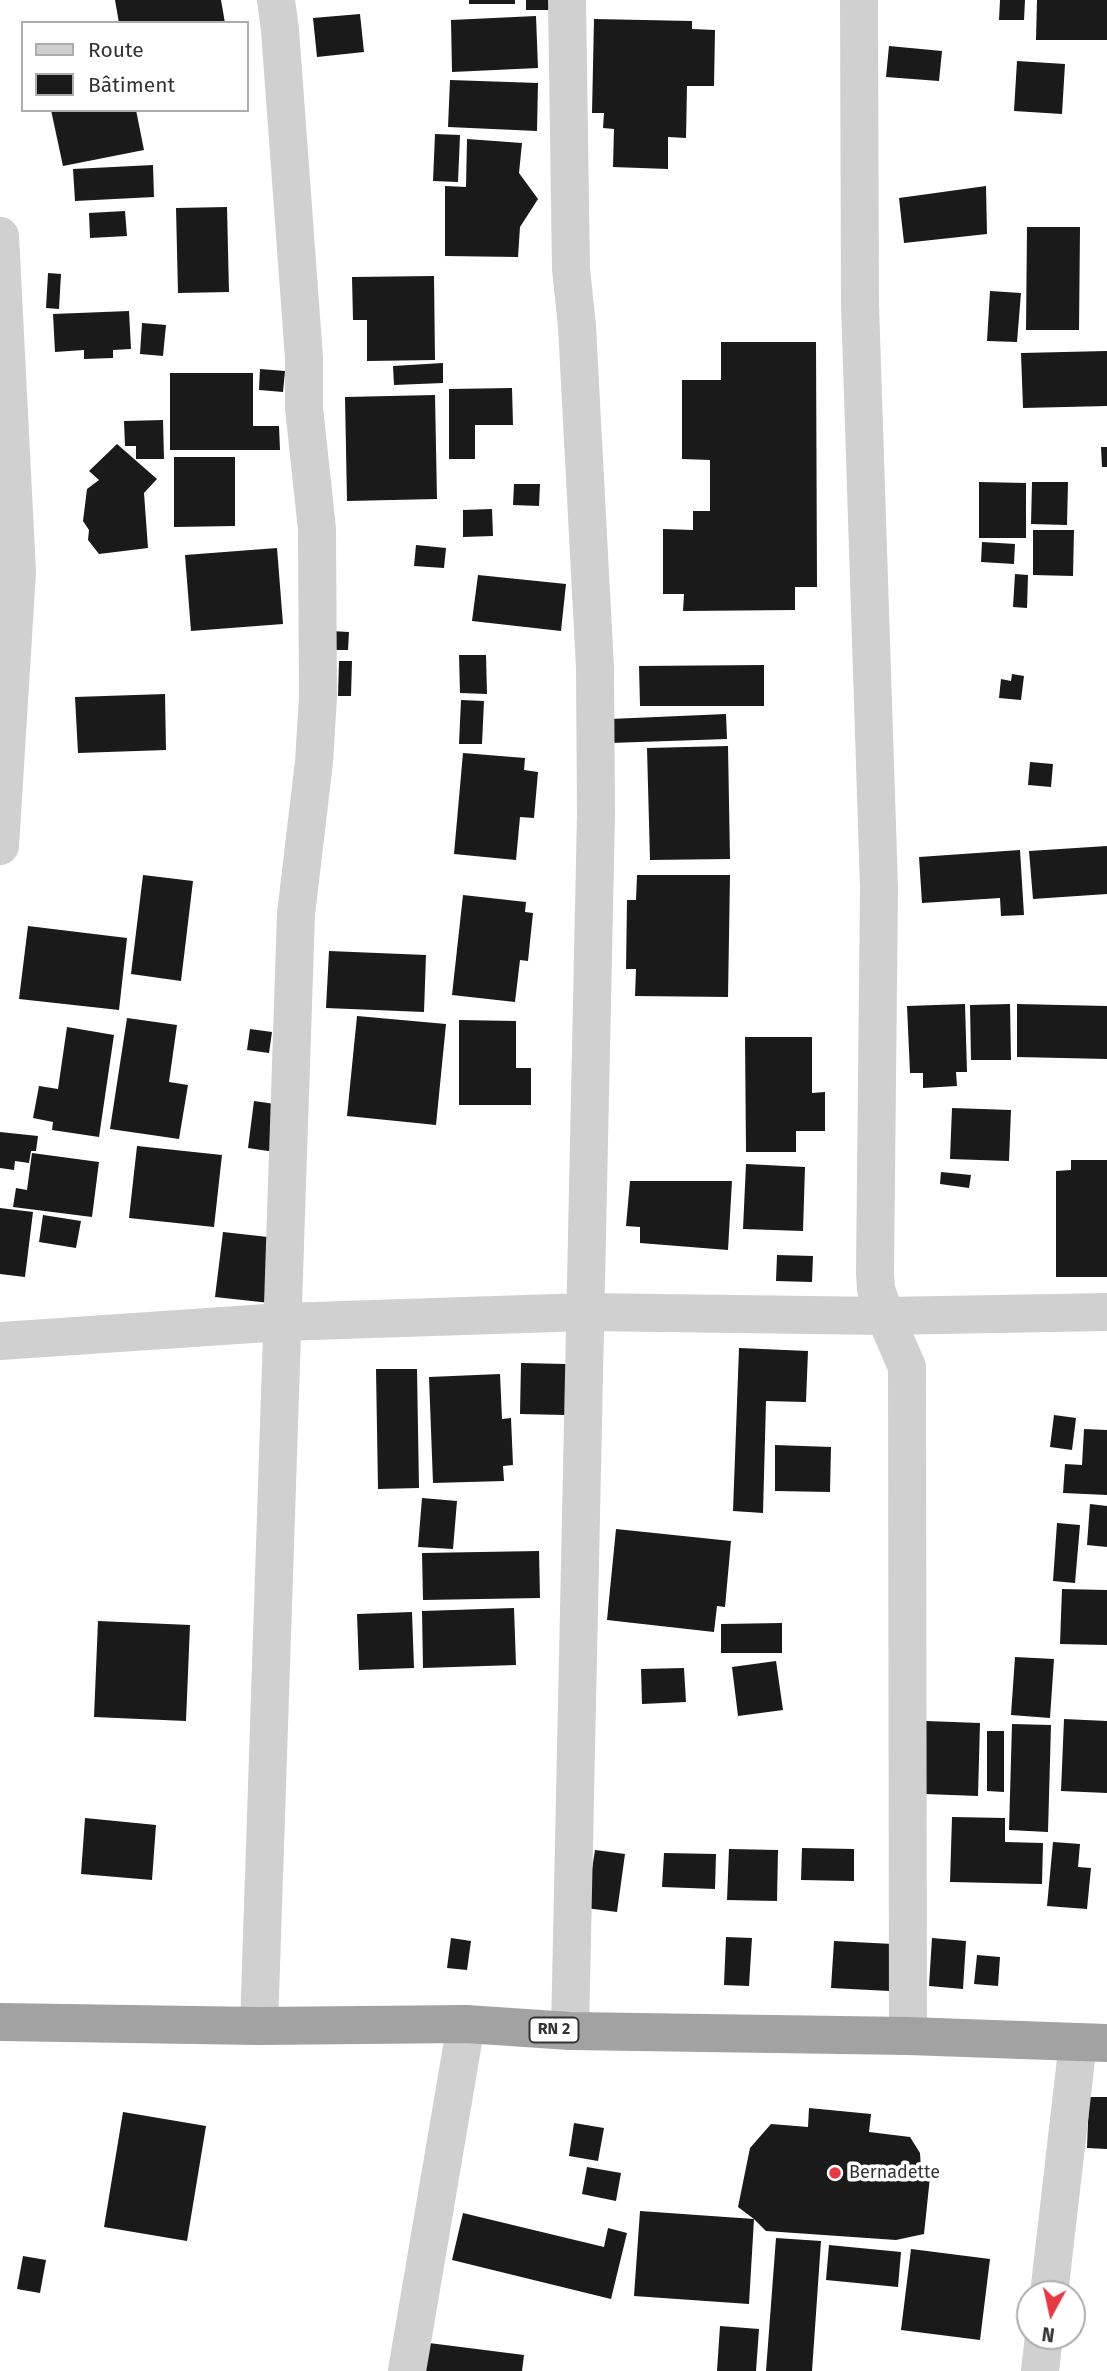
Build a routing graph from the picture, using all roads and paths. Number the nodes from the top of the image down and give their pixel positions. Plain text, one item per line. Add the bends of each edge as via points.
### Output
1 (276, 0) edge
2 (567, 0) edge
3 (859, 0) edge
4 (0, 236) edge
5 (0, 846) edge
6 (586, 1312) junction
7 (1107, 1312) edge
8 (885, 1316) junction
9 (282, 1322) junction
10 (0, 1341) edge
11 (0, 2022) edge
12 (466, 2024) junction
13 (259, 2026) junction
14 (570, 2031) junction
15 (908, 2036) junction
16 (1092, 2042) edge
17 (1051, 2280) edge
18 (1042, 2350) edge
19 (407, 2371) edge
20 (1040, 2371) edge

1 - 9 street via 304,408 317,529 318,596 314,762 296,914
2 - 6 street via 571,269 595,668
3 - 8 street via 860,304 879,887 875,1273
4 - 5 street via 17,572
6 - 8 street
6 - 9 street
6 - 14 street
7 - 8 street
8 - 15 street via 907,1367
9 - 10 street
9 - 13 street
11 - 13 highway, RN 2
12 - 13 highway, RN 2
12 - 14 highway, RN 2
12 - 19 street
14 - 15 highway, RN 2
15 - 16 highway, RN 2
16 - 17 street
18 - 20 street

